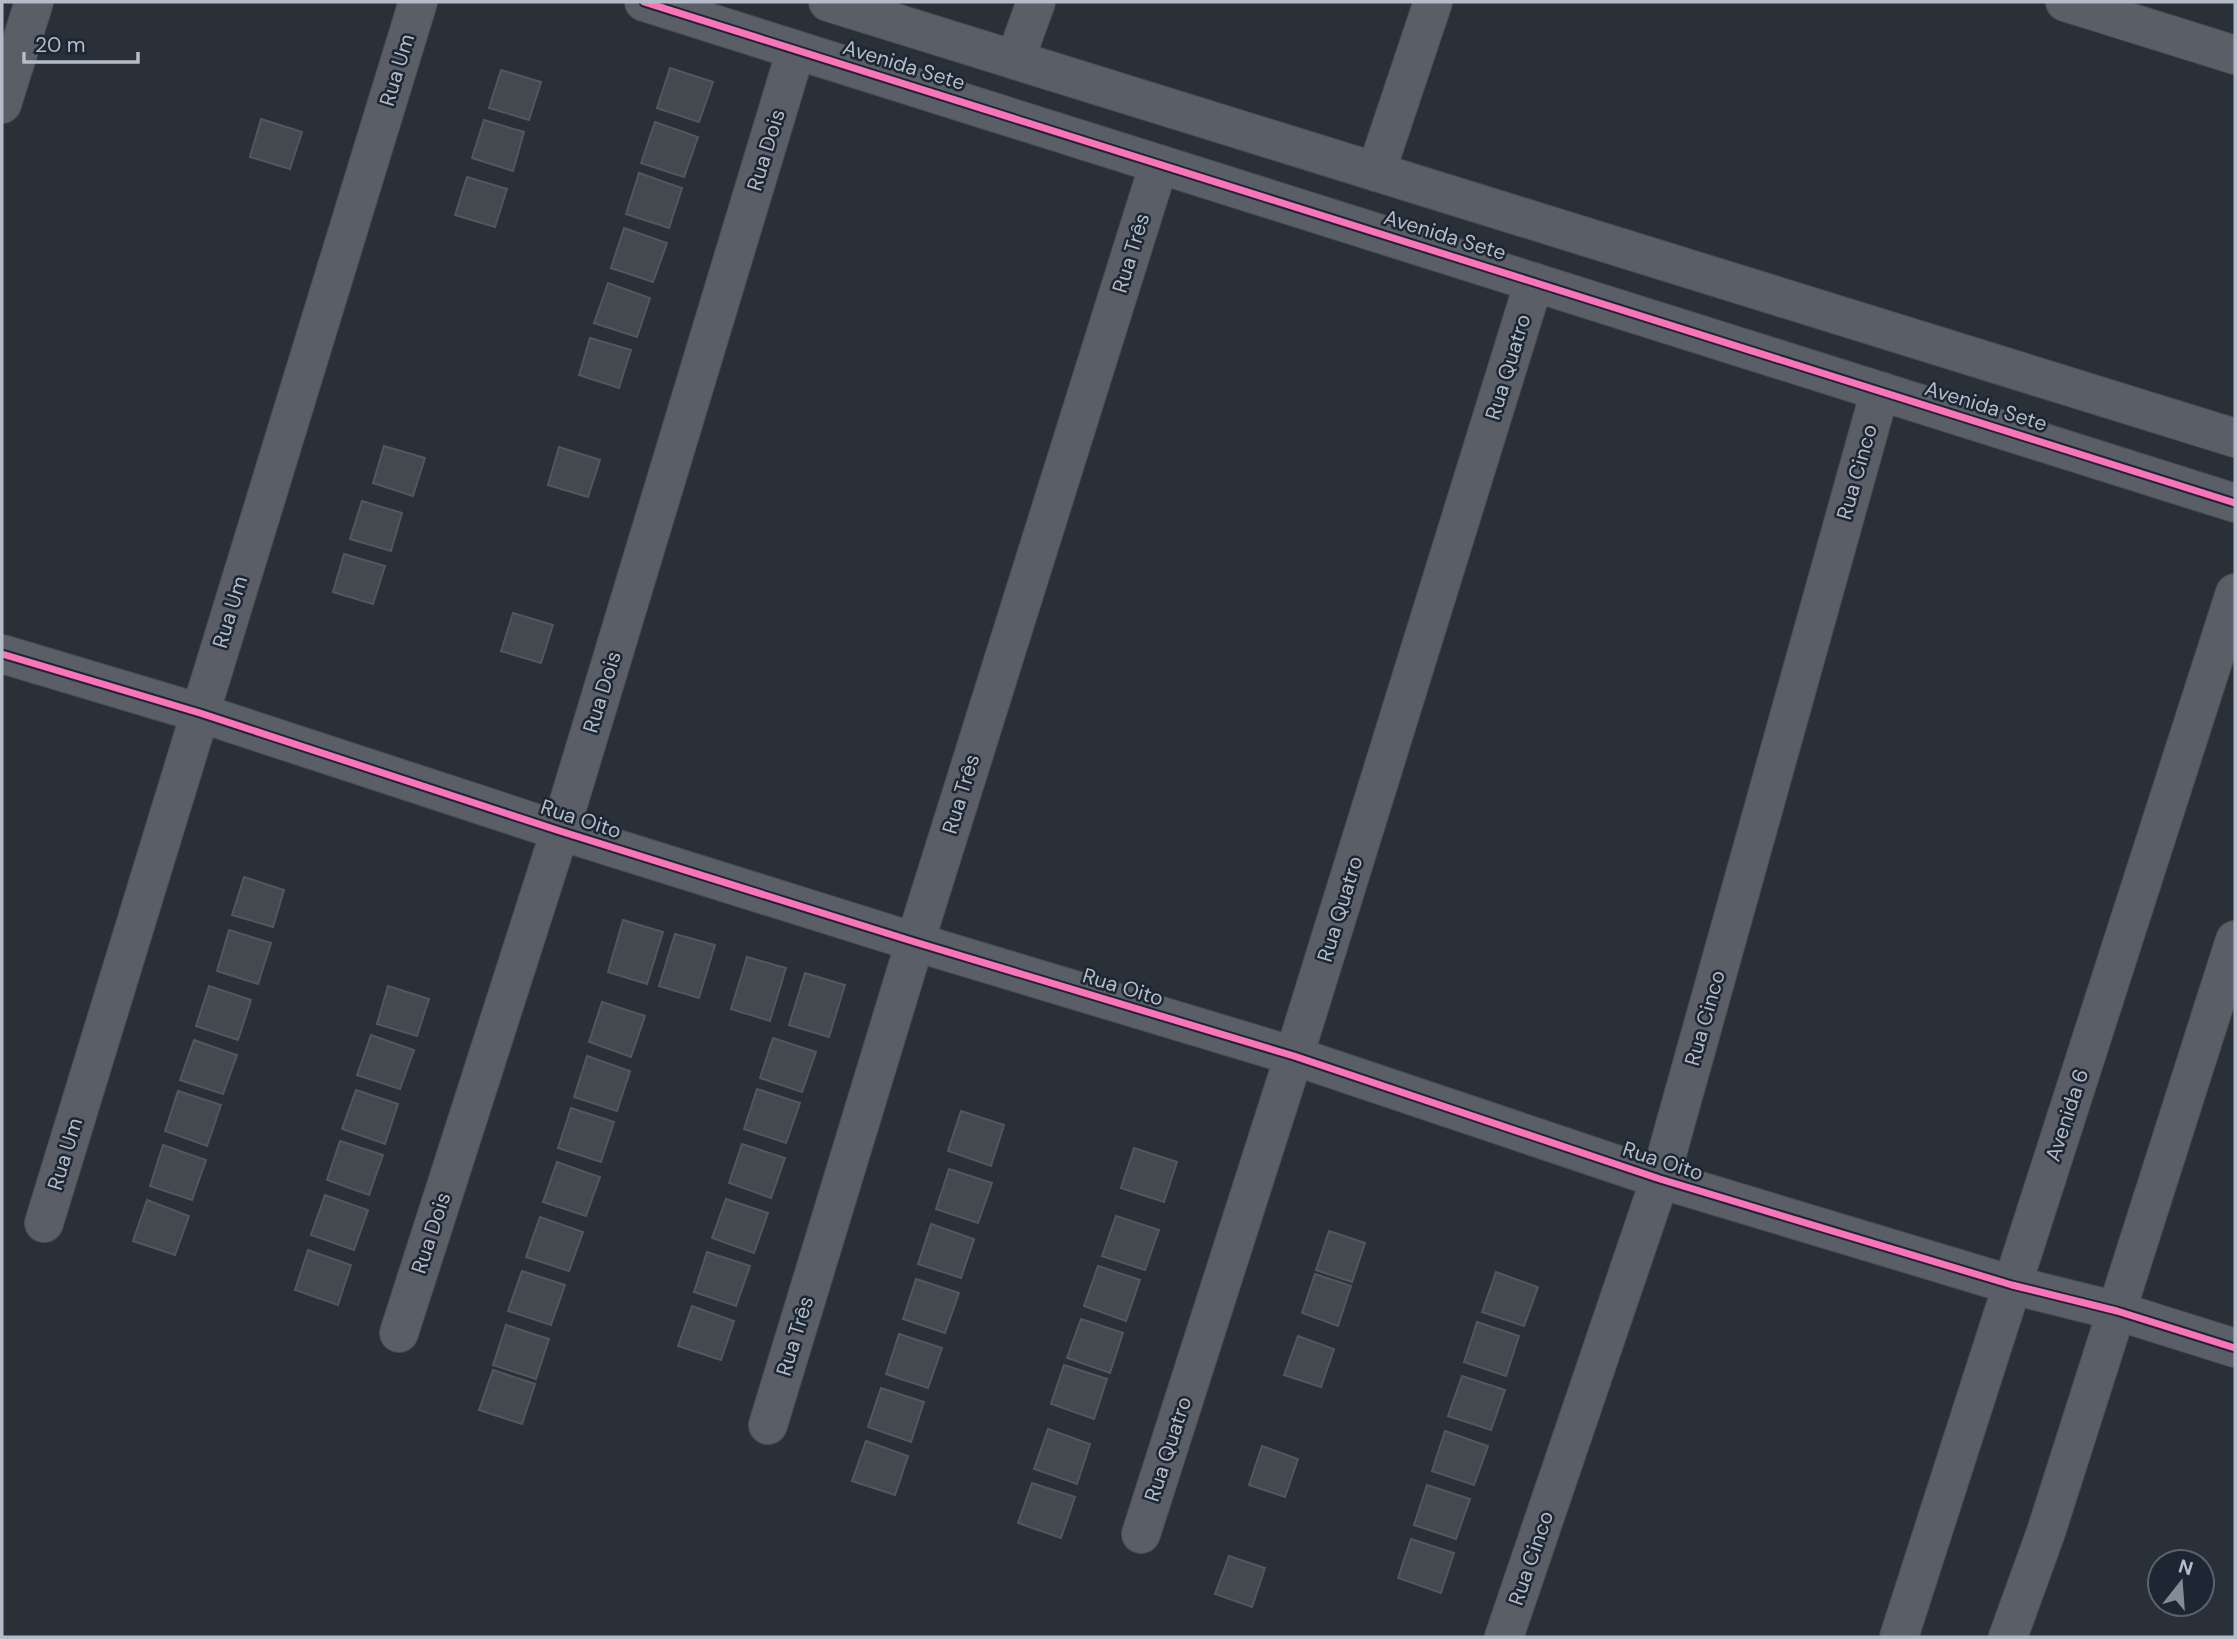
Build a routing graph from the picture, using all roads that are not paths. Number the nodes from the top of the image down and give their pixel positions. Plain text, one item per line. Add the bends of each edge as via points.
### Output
1 (34, 2) edge
2 (418, 2) edge
3 (644, 2) edge
4 (828, 2) edge
5 (1035, 2) edge
6 (1433, 2) edge
7 (2065, 2) edge
8 (10, 49) edge
9 (796, 50) junction
10 (2235, 55) edge
11 (1015, 60) junction
12 (2, 104) edge
13 (1158, 164) junction
14 (1376, 172) junction
15 (1534, 282) junction
16 (1880, 391) junction
17 (2235, 438) edge
18 (2235, 503) edge
19 (2235, 593) edge
20 (2, 654) edge
21 (200, 713) junction
22 (560, 831) junction
23 (915, 942) junction
24 (2233, 957) edge
25 (1294, 1056) junction
26 (1660, 1179) junction
27 (44, 1223) dead end
28 (2012, 1285) junction
29 (2117, 1311) junction
30 (399, 1333) dead end
31 (2235, 1348) edge
32 (768, 1425) dead end
33 (1141, 1534) dead end
34 (1504, 1637) edge
35 (1899, 1637) edge
36 (2008, 1637) edge

1 - 8 street
2 - 21 street, Rua Um
3 - 9 street, Avenida Sete
4 - 11 street, Avenida Sete
5 - 11 street
6 - 14 street
7 - 10 street
8 - 12 street
9 - 13 street, Avenida Sete
9 - 22 street, Rua Dois
11 - 14 street, Avenida Sete
13 - 15 street, Avenida Sete
13 - 23 street, Rua Três
14 - 17 street, Avenida Sete
15 - 16 street, Avenida Sete
15 - 25 street, Rua Quatro
16 - 18 street, Avenida Sete
16 - 26 street, Rua Cinco
19 - 28 street, Avenida 6
20 - 21 street, Rua Oito
21 - 22 street, Rua Oito
21 - 27 street, Rua Um
22 - 23 street, Rua Oito
22 - 30 street, Rua Dois
23 - 25 street, Rua Oito
23 - 32 street, Rua Três
24 - 29 street
25 - 26 street, Rua Oito
25 - 33 street, Rua Quatro
26 - 28 street, Rua Oito
26 - 34 street, Rua Cinco
28 - 29 street, Rua Oito
28 - 35 street, Avenida 6
29 - 31 street, Rua Oito
29 - 36 street

